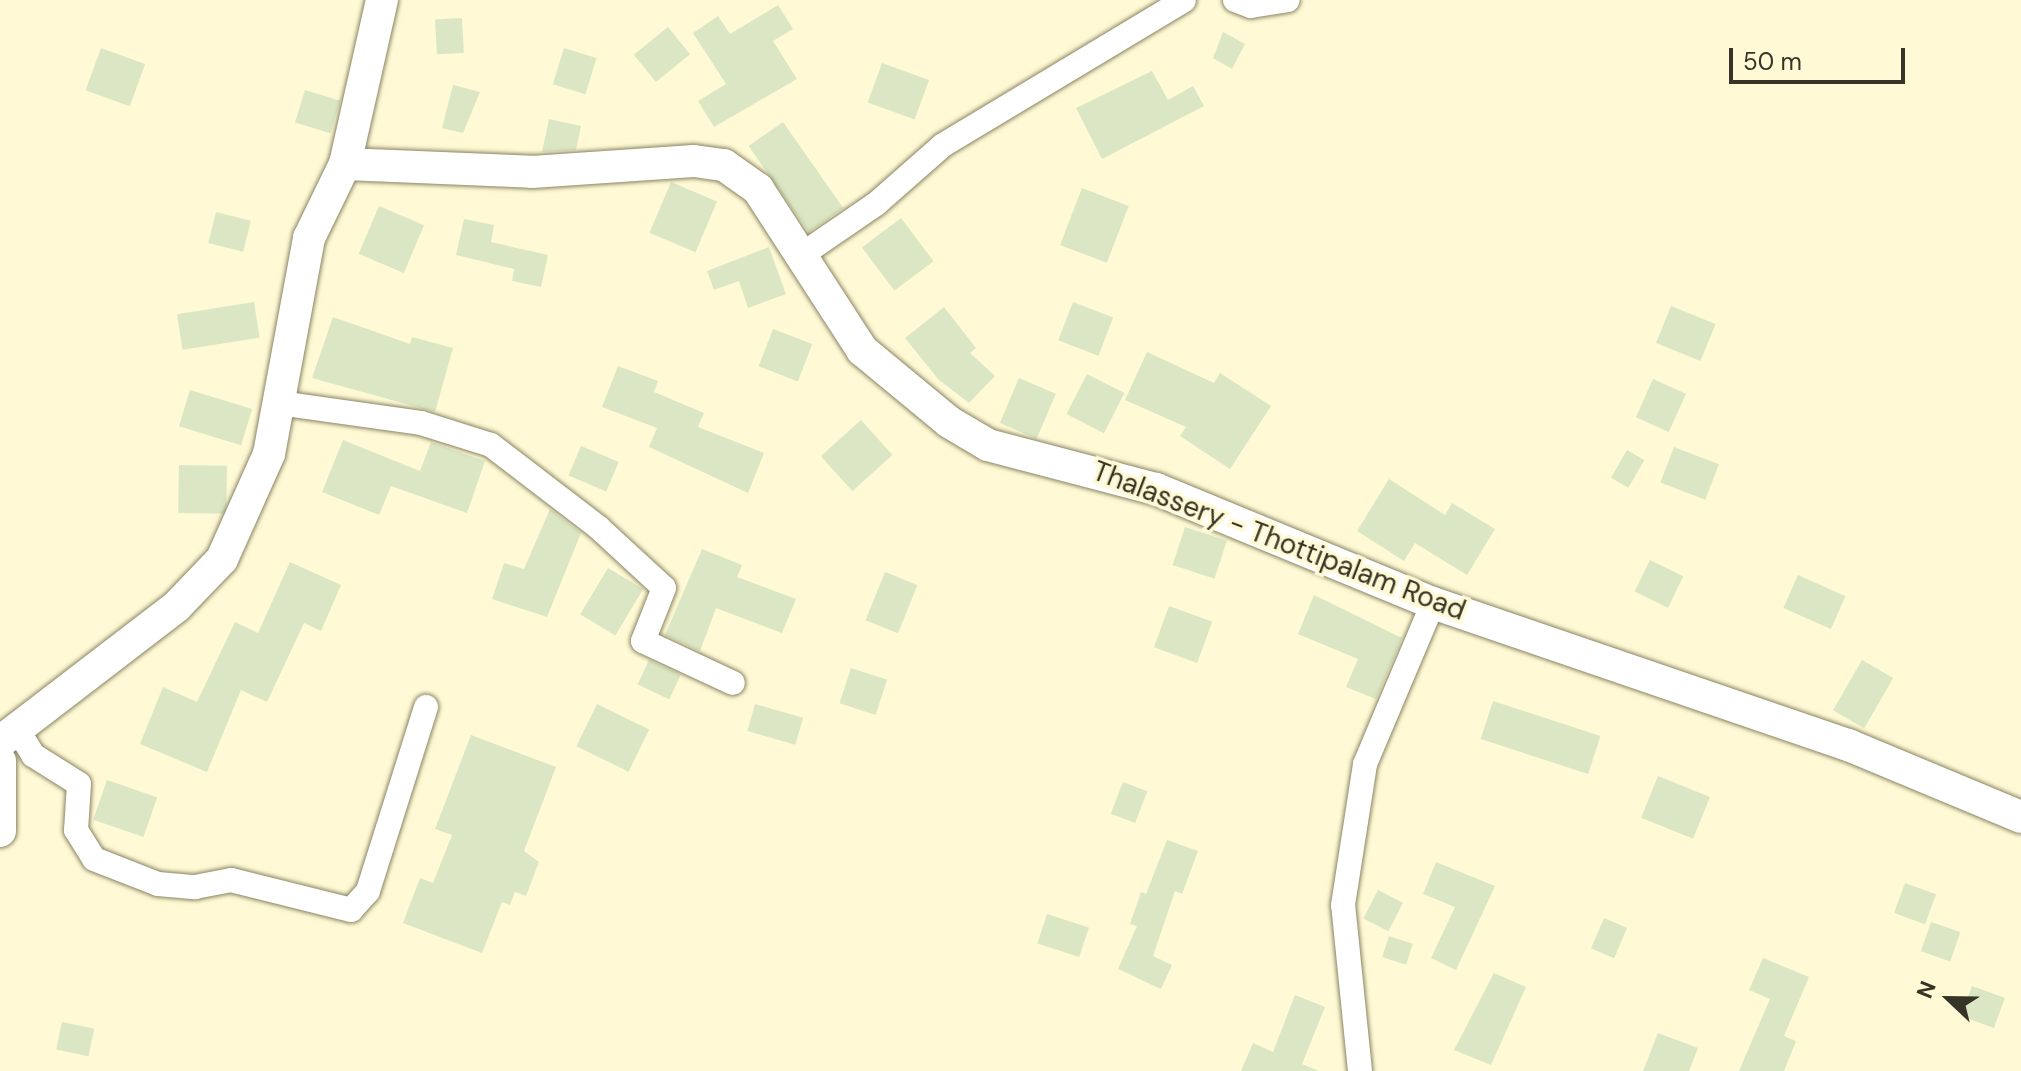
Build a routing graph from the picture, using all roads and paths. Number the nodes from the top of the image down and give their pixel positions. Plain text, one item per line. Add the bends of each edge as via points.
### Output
1 (382, 0) edge
2 (1184, 0) edge
3 (1235, 0) edge
4 (1288, 0) edge
5 (345, 164) junction
6 (800, 256) junction
7 (279, 403) junction
8 (1433, 603) junction
9 (733, 683) dead end
10 (426, 707) dead end
11 (8, 736) edge
12 (0, 761) edge
13 (2021, 817) edge
14 (0, 831) edge
15 (1360, 1071) edge

1 - 5 main road
2 - 6 street via 943,145 876,204
3 - 4 street via 1251,6
5 - 6 main road, Thalassery - Thottipalam Road via 532,172 694,161 724,165 758,189
5 - 7 main road via 309,238
6 - 8 main road, Thalassery - Thottipalam Road via 862,350 949,422 988,445 1156,489
7 - 9 street via 421,423 491,445 599,528 664,588 643,641
7 - 11 main road via 269,454 222,559 177,606
8 - 13 main road, Thalassery - Thottipalam Road via 1848,745
8 - 15 street via 1365,764 1345,890
10 - 11 street via 368,891 351,910 231,880 195,887 158,884 94,859 76,830 79,784
12 - 14 main road

